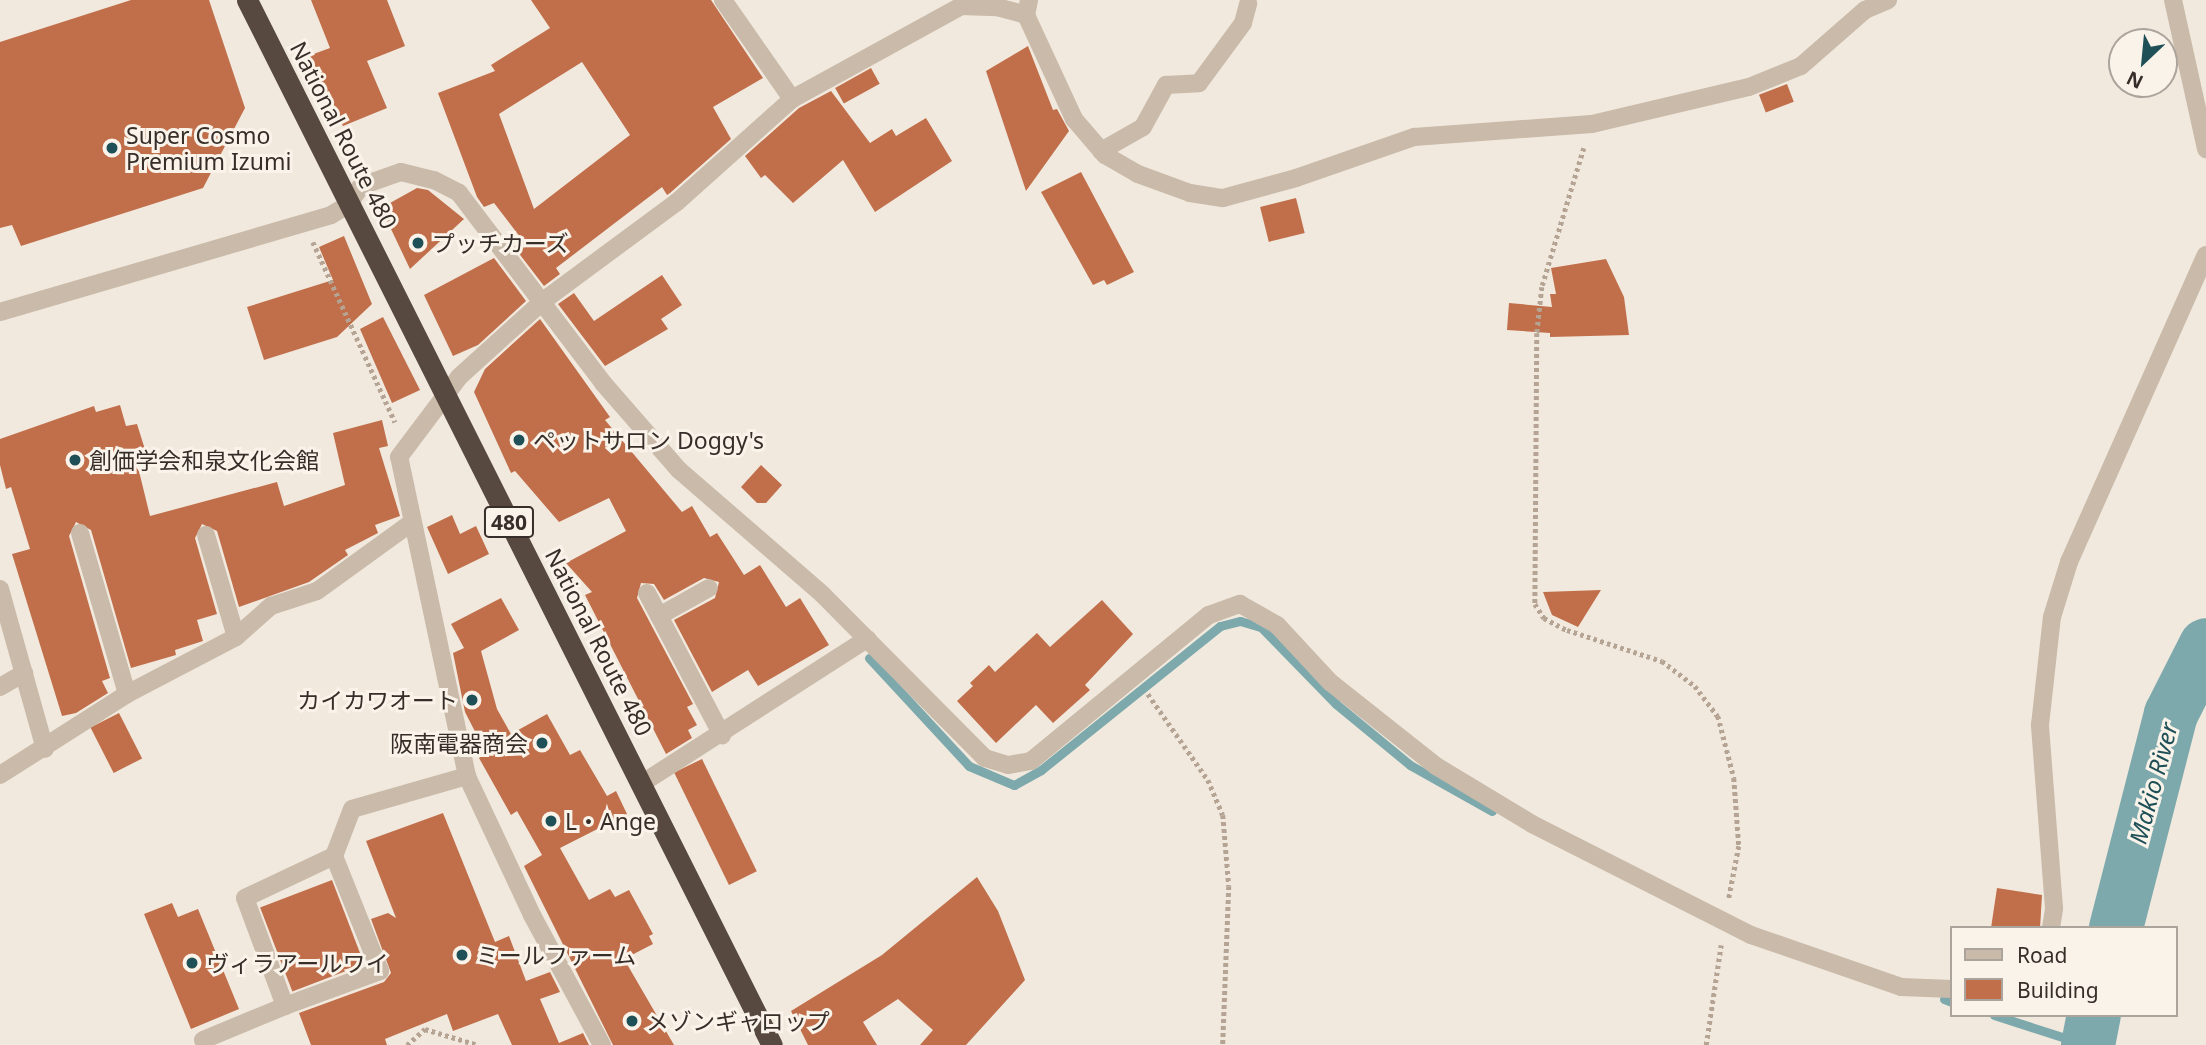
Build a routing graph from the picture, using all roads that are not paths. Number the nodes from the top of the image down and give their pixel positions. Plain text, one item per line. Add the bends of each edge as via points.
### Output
1 (247, 0) edge
2 (723, 0) edge
3 (1888, 0) edge
4 (2173, 0) edge
5 (960, 3) edge
6 (1248, 4) dead end
7 (1027, 7) edge
8 (792, 99) junction
9 (2206, 149) edge
10 (1101, 151) junction
11 (349, 204) junction
12 (2206, 255) edge
13 (543, 301) junction
14 (0, 312) edge
15 (445, 396) junction
16 (411, 523) junction
17 (80, 534) dead end
18 (206, 535) dead end
19 (709, 588) dead end
20 (0, 589) edge
21 (647, 593) dead end
22 (659, 616) junction
23 (236, 637) junction
24 (867, 639) junction
25 (24, 673) junction
26 (0, 687) edge
27 (127, 694) junction
28 (722, 735) junction
29 (45, 749) junction
30 (0, 775) edge
31 (467, 776) junction
32 (641, 784) junction
33 (334, 856) junction
34 (2050, 926) edge
35 (1951, 989) edge
36 (285, 1006) junction
37 (203, 1040) dead end
38 (601, 1045) edge
39 (772, 1045) edge

1 - 11 highway, National Route 480 / 480
2 - 8 street
3 - 10 street via 1864,10 1801,66 1749,88 1592,124 1414,137 1223,198 1190,193 1138,174
4 - 9 street
5 - 7 street
5 - 8 street
6 - 10 street via 1243,23 1199,83 1166,85 1143,127
7 - 10 street via 1074,119
8 - 13 street via 677,202
11 - 13 street via 361,186 401,172 434,180 459,193
11 - 14 street via 331,215
11 - 15 highway, National Route 480 / 480
12 - 34 street via 2069,562 2052,617 2040,725 2054,908
13 - 15 street via 459,377
13 - 24 street via 603,383 679,470
15 - 16 street via 405,444 400,457
15 - 32 highway, National Route 480 / 480
16 - 23 street via 317,591 271,606
16 - 31 street
17 - 27 street
18 - 23 street
19 - 22 street
20 - 25 street
21 - 22 street
22 - 28 street
23 - 27 street
24 - 28 street
24 - 35 street via 985,758 1007,765 1031,761 1209,615 1240,604 1277,625 1331,682 1436,766 1532,824 1724,924 1869,978 1928,991
25 - 26 street
25 - 29 street
27 - 29 street
28 - 32 street
29 - 30 street
31 - 33 street via 352,809
31 - 38 street via 532,915
32 - 39 highway, National Route 480 / 480
33 - 36 street via 246,898
33 - 36 street via 380,971
36 - 37 street

